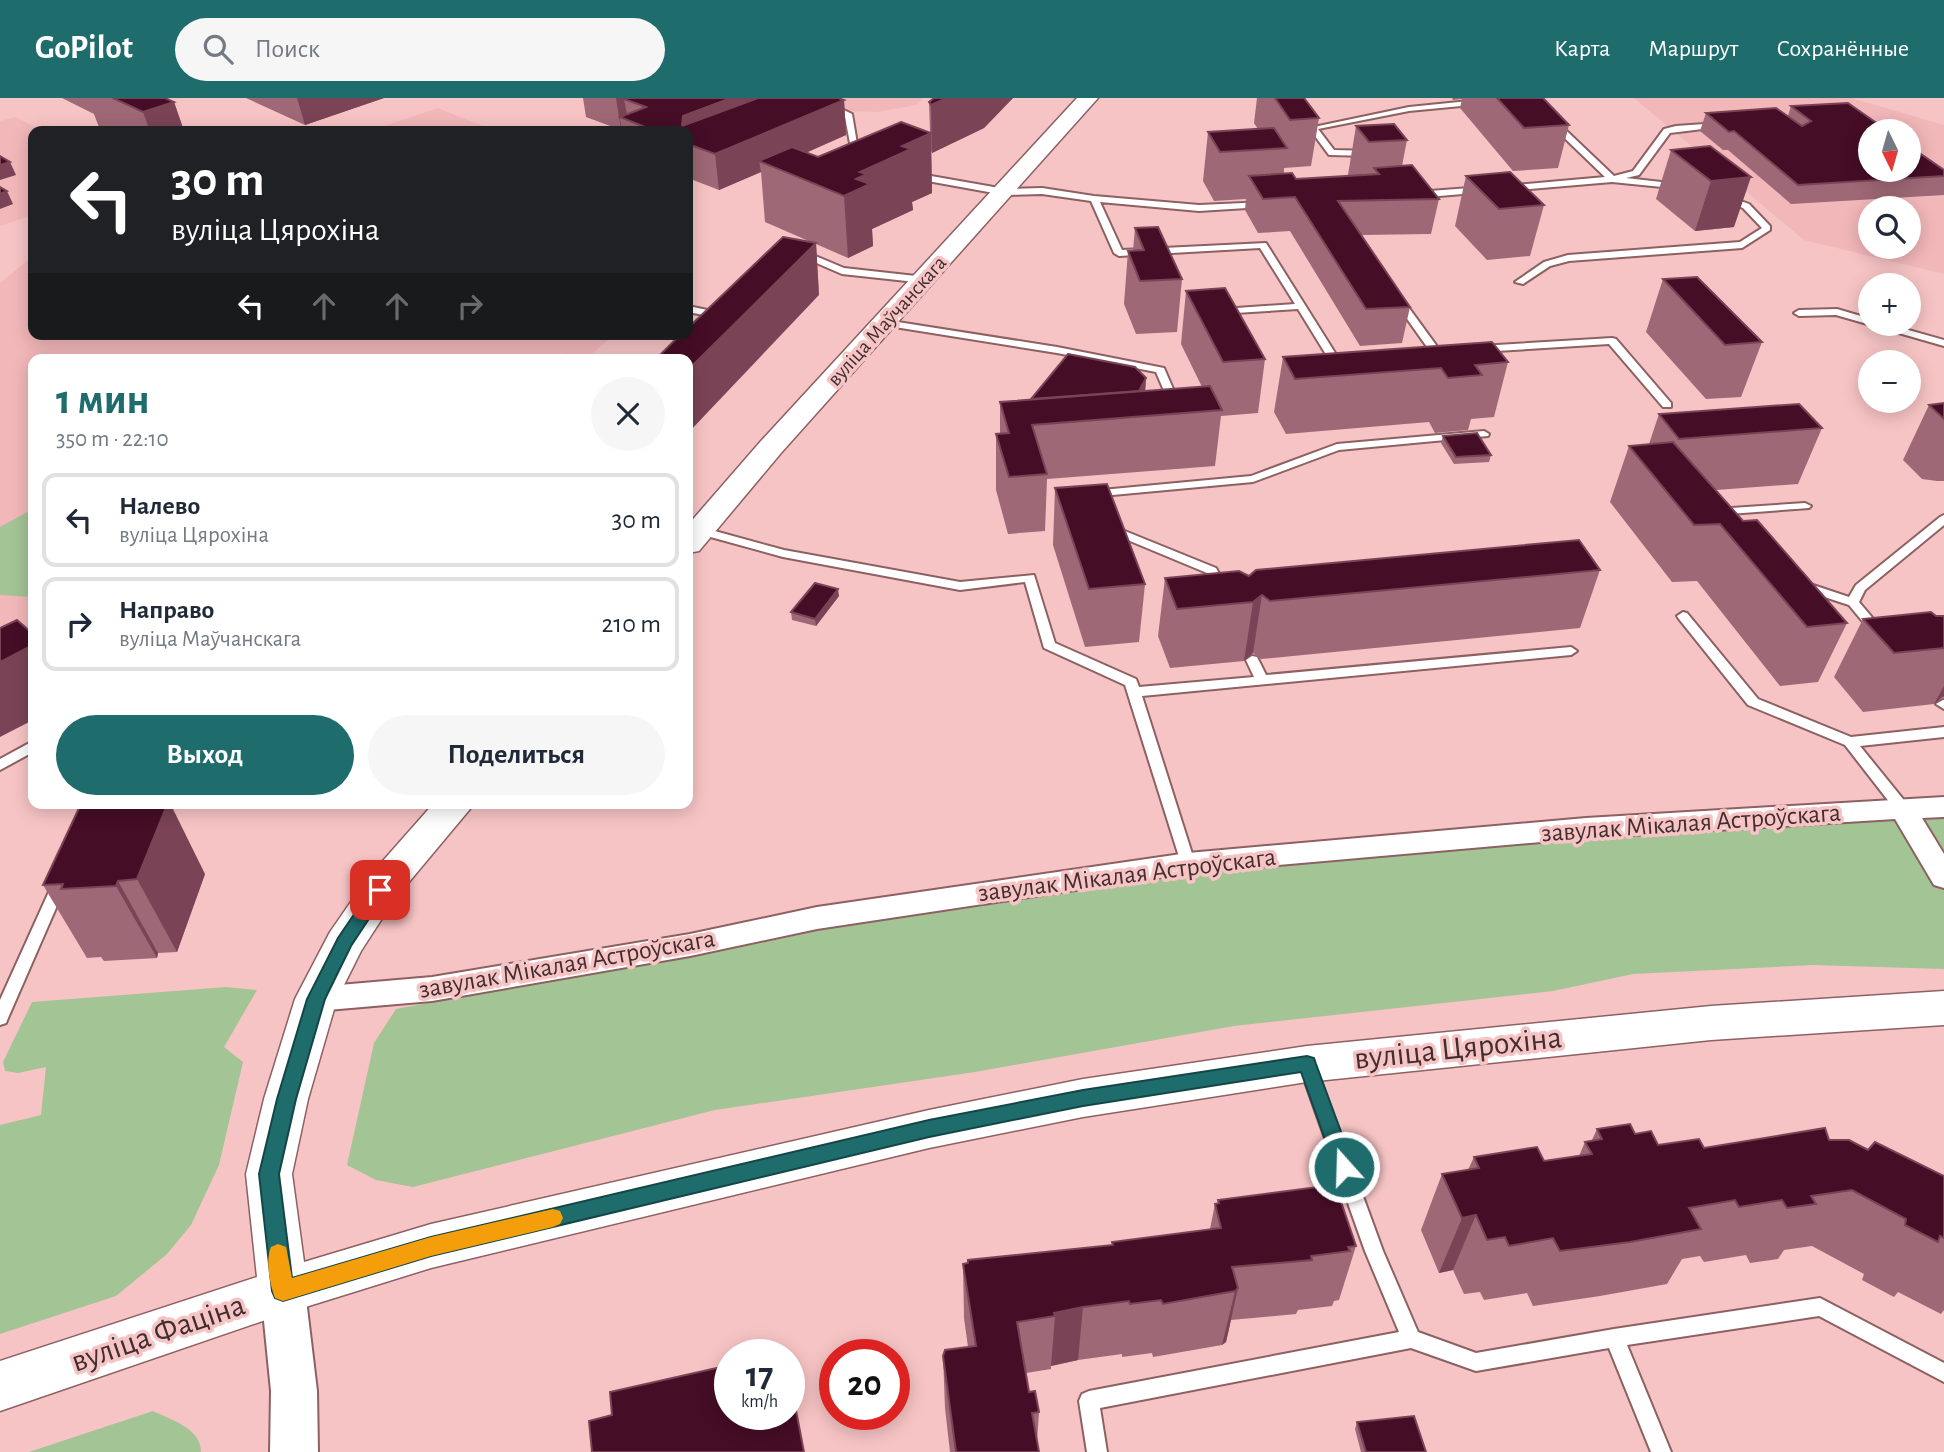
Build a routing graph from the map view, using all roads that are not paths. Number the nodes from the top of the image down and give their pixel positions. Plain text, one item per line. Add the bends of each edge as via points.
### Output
1 (813, 98) edge
2 (1088, 98) edge
3 (1527, 98) edge
4 (1495, 101) edge
5 (822, 104) junction
6 (810, 109) edge
7 (1733, 124) edge
8 (1384, 153) edge
9 (863, 167) edge
10 (901, 174) edge
11 (1612, 179) junction
12 (1689, 188) edge
13 (1004, 192) junction
14 (1413, 192) edge
15 (1712, 193) edge
16 (1094, 199) junction
17 (1275, 204) edge
18 (787, 248) edge
19 (925, 281) junction
20 (1520, 282) dead end
21 (1391, 289) edge
22 (728, 306) edge
23 (1301, 306) junction
24 (693, 310) edge
25 (1212, 313) edge
26 (1799, 313) dead end
27 (719, 315) junction
28 (1858, 318) edge
29 (885, 323) junction
30 (711, 324) edge
31 (1921, 336) edge
32 (1944, 342) edge
33 (1462, 350) edge
34 (1449, 351) edge
35 (1436, 352) junction
36 (1423, 353) edge
37 (1360, 357) edge
38 (1667, 405) dead end
39 (1177, 410) edge
40 (1484, 434) dead end
41 (1077, 496) edge
42 (1805, 506) dead end
43 (1696, 513) edge
44 (1944, 519) edge
45 (1097, 523) edge
46 (694, 538) edge
47 (1787, 580) edge
48 (1853, 602) junction
49 (1228, 605) edge
50 (1683, 616) dead end
51 (1884, 638) edge
52 (1571, 652) dead end
53 (1252, 660) dead end
54 (1262, 680) junction
55 (1136, 692) junction
56 (1944, 733) edge
57 (1850, 742) junction
58 (28, 749) edge
59 (0, 765) edge
60 (1944, 807) edge
61 (1902, 808) junction
62 (451, 809) edge
63 (1188, 863) junction
64 (68, 866) edge
65 (1944, 878) edge
66 (316, 999) junction
67 (1944, 1008) edge
68 (0, 1018) edge
69 (1307, 1064) junction
70 (283, 1291) junction
71 (1614, 1338) junction
72 (1411, 1339) junction
73 (1944, 1373) edge
74 (0, 1386) edge
75 (294, 1452) edge
76 (1097, 1452) edge
77 (1661, 1452) edge

1 - 5 lane
2 - 13 main road, вуліца Маўчанскага
3 - 11 lane
4 - 8 lane via 1409,109 1313,128 1332,153
5 - 6 lane
5 - 9 lane via 849,116
7 - 11 lane via 1667,131 1636,173
10 - 13 lane
11 - 12 lane
11 - 14 lane
13 - 16 lane via 1042,191
13 - 19 main road, вуліца Маўчанскага
15 - 20 lane via 1746,206 1767,228 1742,245 1568,258 1547,264
16 - 17 lane via 1199,208
16 - 23 lane via 1119,253 1263,245
18 - 19 lane via 842,271
19 - 29 main road, вуліца Маўчанскага
21 - 35 lane
22 - 27 lane
23 - 25 lane
23 - 37 lane via 1334,359
24 - 27 lane
26 - 28 lane via 1837,312
27 - 30 lane
29 - 39 lane via 1077,351 1160,370
29 - 46 main road, вуліца Маўчанскага
31 - 32 lane
33 - 38 lane via 1612,341
34 - 35 lane
35 - 36 lane
40 - 41 lane via 1337,447 1253,479
42 - 43 lane
44 - 48 lane via 1860,588
45 - 49 lane via 1212,571
46 - 55 lane via 960,586 1030,579 1049,645 1131,682
47 - 48 lane
48 - 51 lane
50 - 57 lane via 1753,702
52 - 54 lane
53 - 54 lane
54 - 55 lane
55 - 63 lane
56 - 57 lane
57 - 61 lane
58 - 59 lane
60 - 61 street, завулак Мікалая Астроўскага
61 - 63 street, завулак Мікалая Астроўскага via 1586,828
61 - 65 street
62 - 66 main road via 380,890 344,943
63 - 66 street, завулак Мікалая Астроўскага via 817,918 690,945 432,989
64 - 68 lane
66 - 70 main road via 269,1174
67 - 69 main road, вуліца Цярохіна via 1711,1023
69 - 70 main road, вуліца Цярохіна via 1083,1098 929,1129 431,1247
69 - 72 lane
70 - 74 main road, вуліца Фаціна
70 - 75 street, вуліца Фаціна via 294,1391
71 - 72 lane via 1476,1362
71 - 73 lane via 1820,1307
71 - 77 lane
72 - 76 lane via 1089,1401

